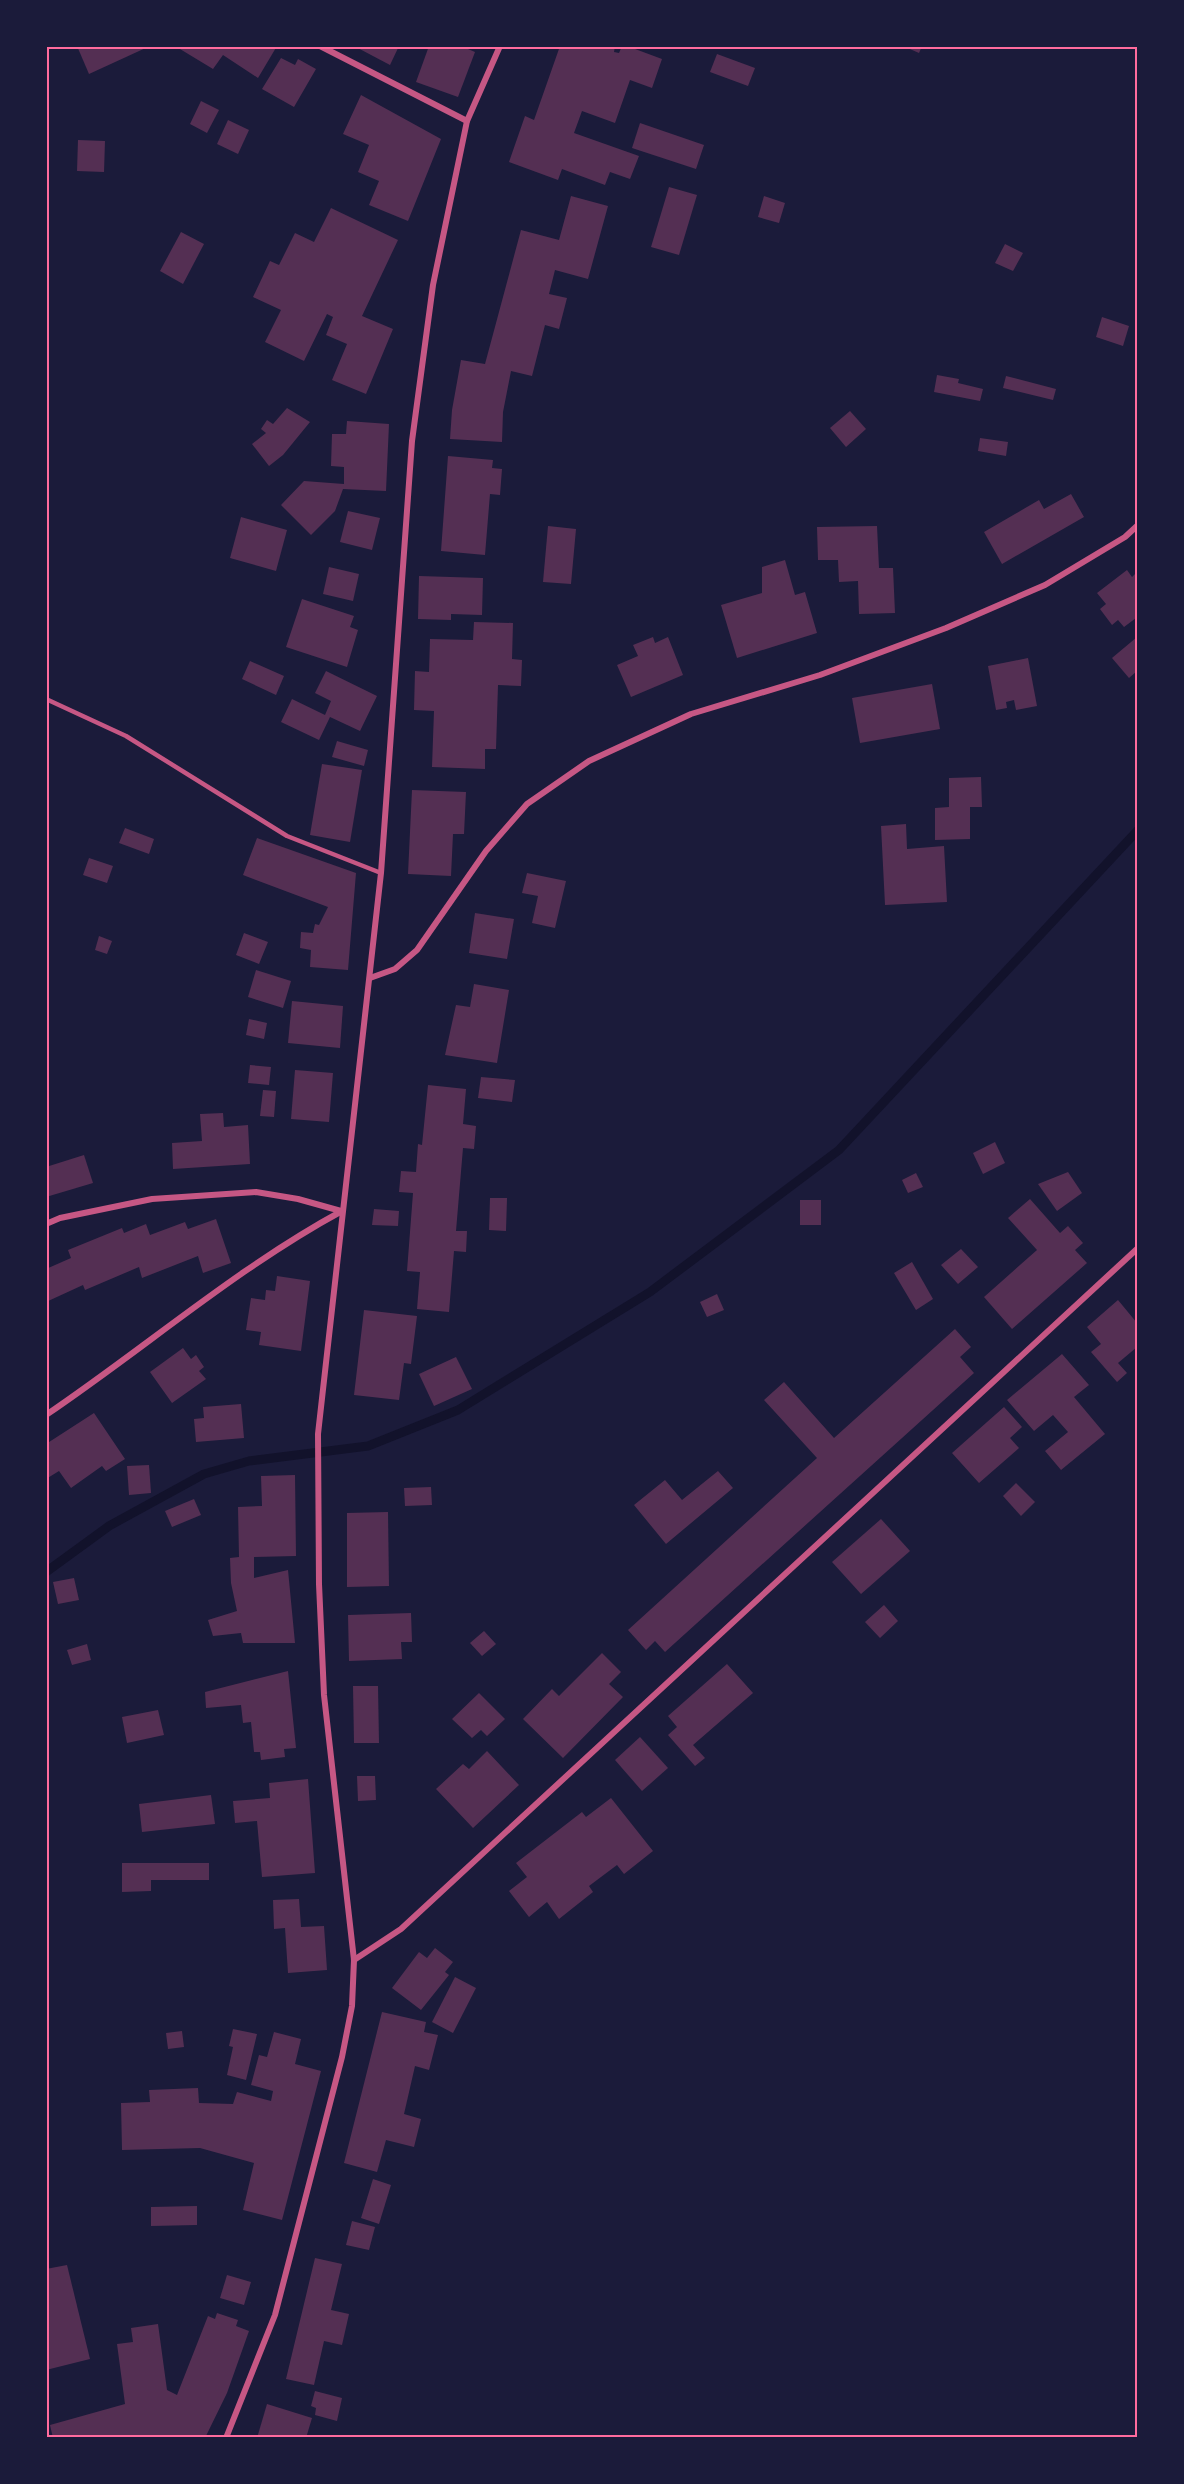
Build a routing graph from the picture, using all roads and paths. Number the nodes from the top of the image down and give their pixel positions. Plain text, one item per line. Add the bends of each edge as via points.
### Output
1 (320, 46) edge
2 (500, 46) edge
3 (467, 121) junction
4 (1137, 525) edge
5 (46, 699) edge
6 (381, 873) junction
7 (370, 978) junction
8 (342, 1211) junction
9 (46, 1224) edge
10 (1137, 1248) edge
11 (46, 1415) edge
12 (354, 1960) junction
13 (226, 2438) edge

1 - 3 street
2 - 3 street
3 - 6 street via 434,285 412,441
4 - 7 street via 1125,537 1045,585 966,620 820,675 691,714 589,761 527,804 486,851 417,950 395,969
5 - 6 lane via 126,736 287,836
6 - 7 street
7 - 8 street
8 - 9 street via 256,1192 152,1199
8 - 11 street via 289,1240
8 - 12 street via 316,1471 324,1695
10 - 12 street via 401,1929
12 - 13 street via 352,2007 342,2057 278,2304

